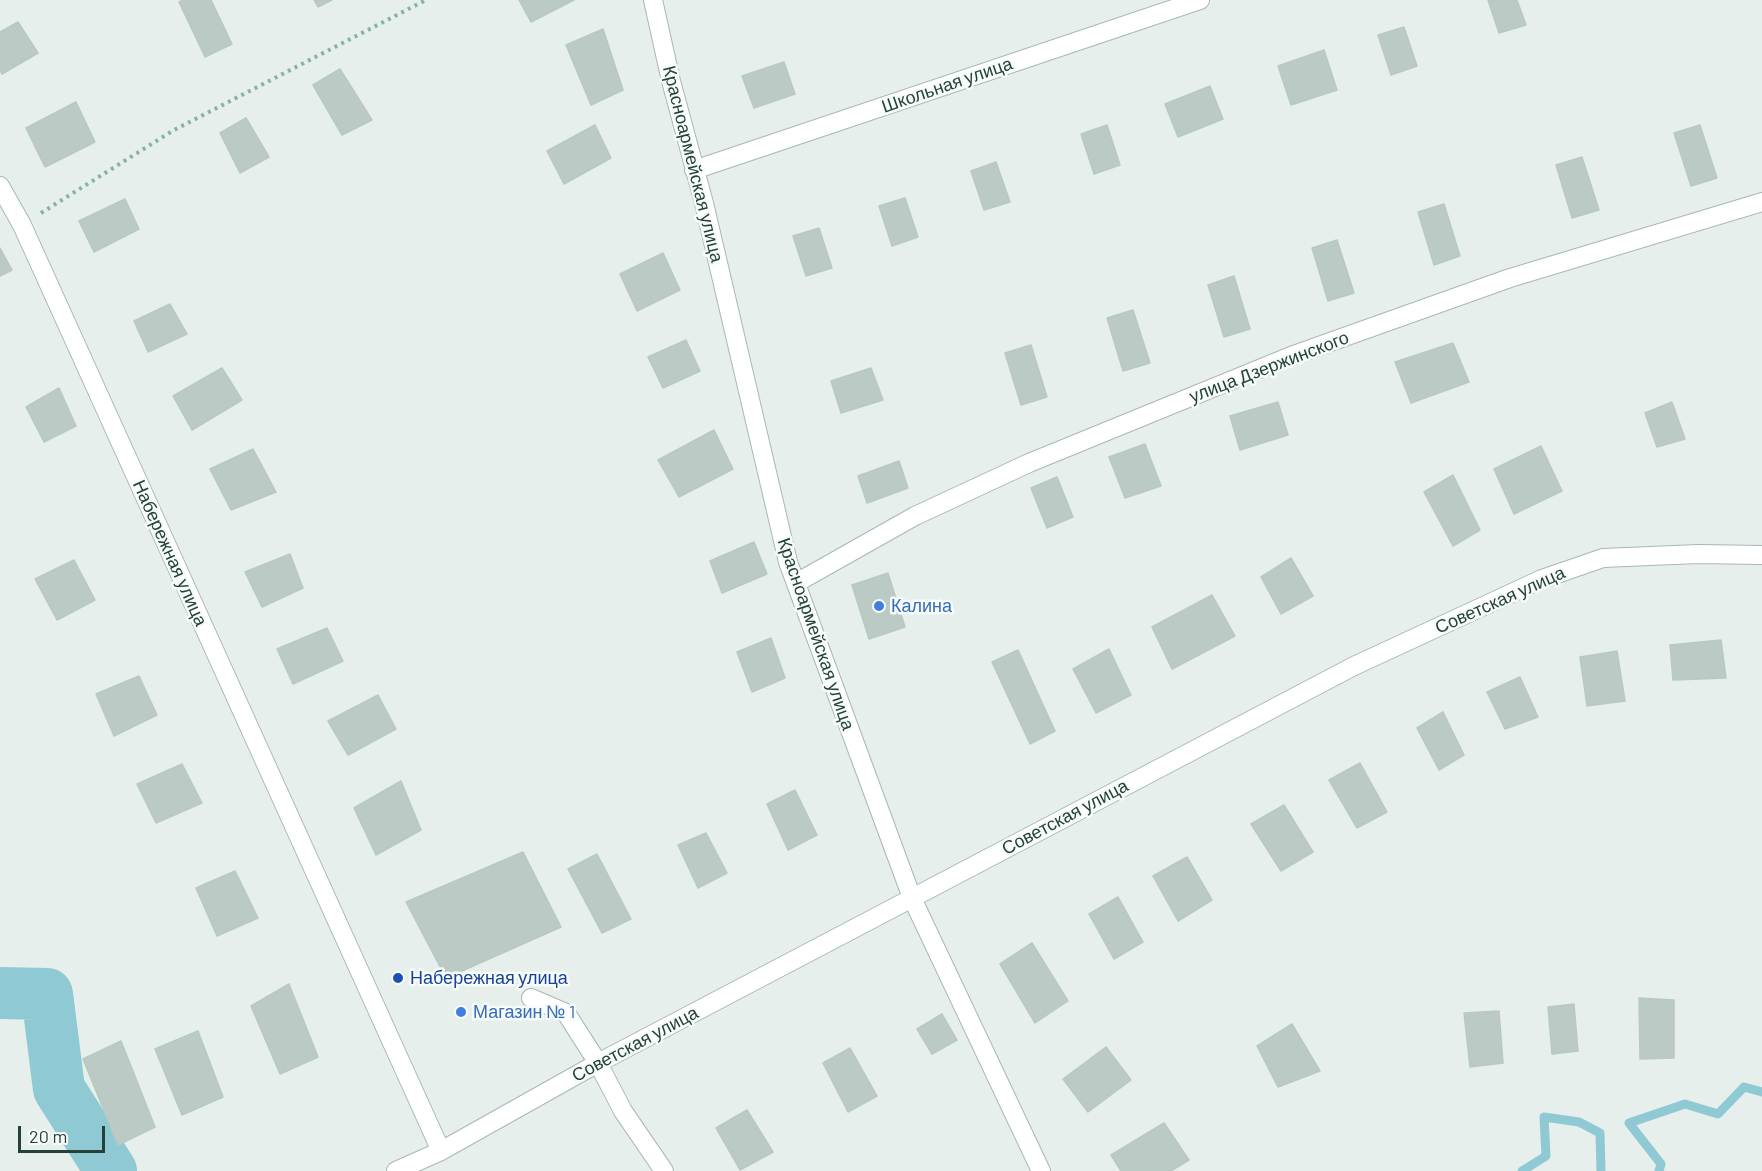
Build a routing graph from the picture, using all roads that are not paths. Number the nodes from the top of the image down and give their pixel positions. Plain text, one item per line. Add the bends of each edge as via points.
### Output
1 (653, 0) edge
2 (1200, 0) edge
3 (694, 170) junction
4 (0, 186) edge
5 (1762, 202) edge
6 (1762, 555) edge
7 (795, 582) junction
8 (912, 898) junction
9 (531, 998) dead end
10 (598, 1063) junction
11 (441, 1150) junction
12 (396, 1171) edge
13 (664, 1171) edge
14 (1041, 1171) edge

1 - 3 street, Красноармейская улица
2 - 3 street, Школьная улица
3 - 7 street, Красноармейская улица
4 - 11 street, Набережная улица via 22,225
5 - 7 street, улица Дзержинского via 1510,278 1291,356 1029,463 915,516
6 - 8 street, Советская улица via 1604,558 1542,579 1354,666
7 - 8 street, Красноармейская улица
8 - 10 street, Советская улица
8 - 14 street, Красноармейская улица
9 - 10 street via 566,1013
10 - 11 street, Советская улица
10 - 13 street via 623,1111
11 - 12 street, Советская улица

